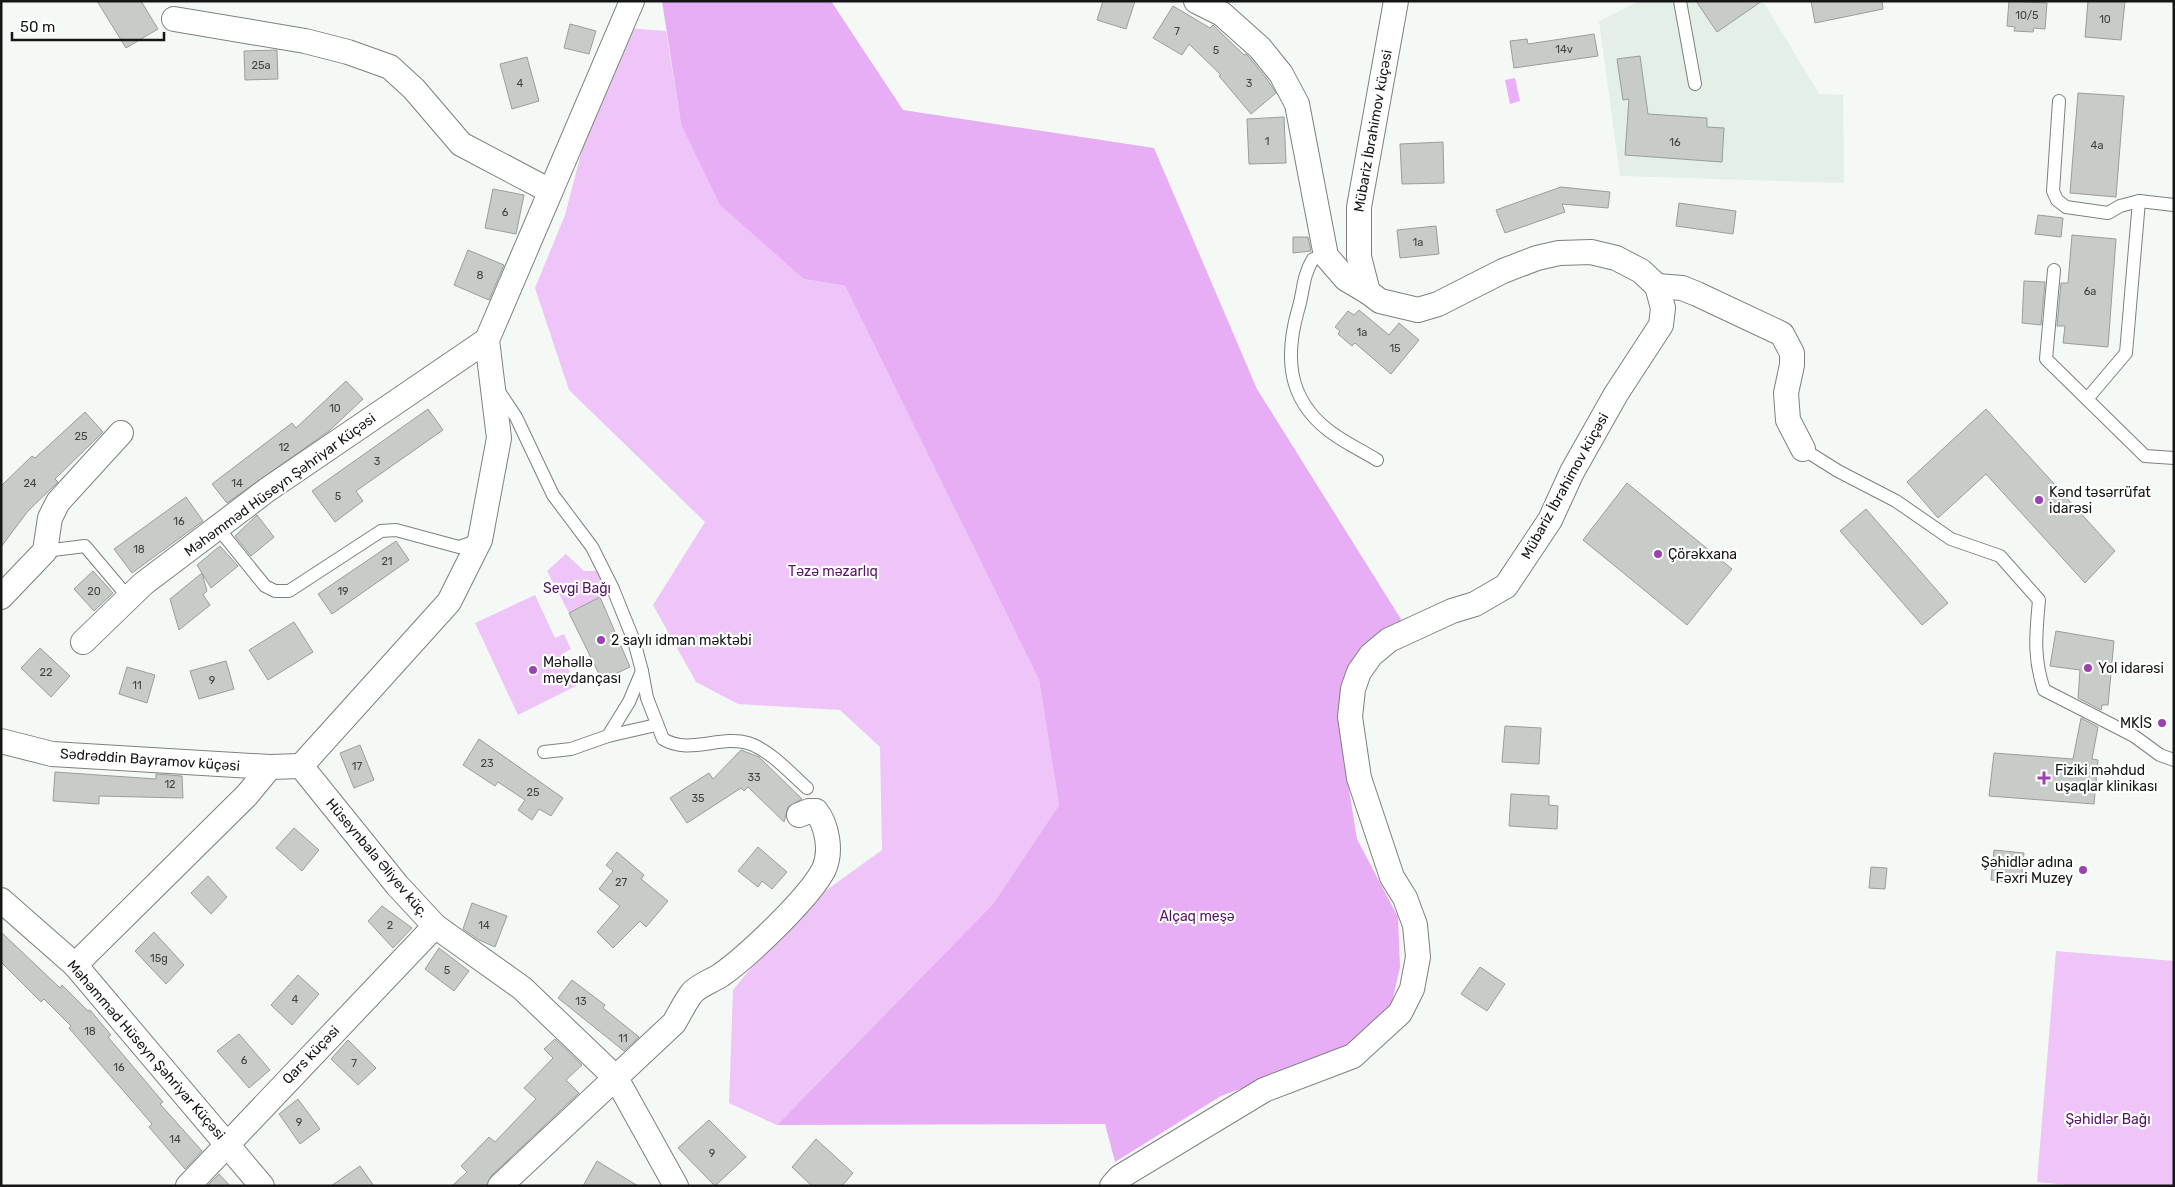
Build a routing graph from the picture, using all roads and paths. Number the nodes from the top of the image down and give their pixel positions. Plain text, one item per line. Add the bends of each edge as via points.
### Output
1 (632, 1) edge
2 (1196, 1) edge
3 (1396, 1) edge
4 (1680, 1) edge
5 (174, 19) dead end
6 (1695, 84) dead end
7 (2059, 101) dead end
8 (550, 191) junction
9 (2139, 201) junction
10 (2174, 205) edge
11 (1326, 256) junction
12 (2054, 270) dead end
13 (1657, 286) junction
14 (1368, 292) junction
15 (487, 340) junction
16 (492, 381) junction
17 (2087, 399) junction
18 (121, 433) dead end
19 (1803, 449) joint
20 (2174, 458) edge
21 (1377, 460) dead end
22 (218, 528) junction
23 (480, 540) junction
24 (45, 550) junction
25 (1, 597) edge
26 (128, 597) junction
27 (83, 642) dead end
28 (642, 671) junction
29 (656, 725) junction
30 (608, 736) junction
31 (1, 741) edge
32 (544, 752) dead end
33 (2174, 760) edge
34 (301, 766) junction
35 (270, 767) junction
36 (807, 788) dead end
37 (799, 815) dead end
38 (1, 900) edge
39 (435, 926) junction
40 (75, 965) junction
41 (616, 1078) junction
42 (226, 1144) junction
43 (188, 1186) edge
44 (262, 1186) edge
45 (500, 1186) edge
46 (676, 1186) edge
47 (1112, 1186) edge

1 - 8 street
2 - 11 street via 1222,14 1260,48 1281,74 1297,104
3 - 14 street, Mübariz İbrahimov küçəsi via 1359,207 1359,257
4 - 6 lane
5 - 8 street via 304,41 390,66 461,144
7 - 9 lane via 2053,190 2057,200 2066,207 2108,213
8 - 15 street
9 - 10 lane
9 - 17 lane via 2126,353
11 - 14 street via 1346,279
11 - 21 lane via 1313,259 1302,283 1301,301 1290,341 1294,385 1310,414 1329,431
12 - 17 lane via 2046,359
13 - 14 street via 1641,271 1616,258 1590,252 1537,258 1503,271 1438,304 1418,310 1380,302
13 - 19 street via 1682,288 1782,334 1792,353 1786,393 1788,420
13 - 47 street, Mübariz İbrahimov küçəsi via 1663,308 1661,325 1616,394 1572,472 1550,520 1506,586 1475,604 1452,611 1390,640 1371,655 1359,672 1353,689 1350,717 1359,778 1392,877 1405,898 1415,925 1418,956 1412,989 1400,1013 1353,1056 1264,1090 1120,1177
15 - 16 street
15 - 22 street, Məhəmməd Hüseyn Şəhriyar Küçəsi via 267,490
16 - 23 street via 499,438
16 - 28 lane via 516,417 553,495 601,564 634,641
17 - 20 lane via 2145,456
18 - 24 street via 58,502 50,518
19 - 33 lane via 1896,501 1951,539 2000,556 2040,600 2035,647 2037,669 2044,690
22 - 23 lane via 265,586 275,591 289,591 381,531 396,530 458,547
22 - 26 street, Məhəmməd Hüseyn Şəhriyar Küçəsi
23 - 34 street via 450,602
24 - 25 street
24 - 26 lane via 85,546
26 - 27 street, Məhəmməd Hüseyn Şəhriyar Küçəsi
28 - 29 lane
28 - 30 lane via 629,702
29 - 30 lane
29 - 36 lane via 663,738 671,743 694,745 732,740 749,743 774,759
30 - 32 lane via 571,749
31 - 35 street, Sədrəddin Bayramov küçəsi via 52,754
34 - 35 street, Sədrəddin Bayramov küçəsi
34 - 39 street, Hüseynbala Əliyev küç. via 397,885
35 - 40 street via 247,795
37 - 41 street via 809,810 816,811 823,820 827,839 823,869 794,908 722,974 693,992 674,1022
38 - 40 street, Məhəmməd Hüseyn Şəhriyar Küçəsi
39 - 41 street, Hüseynbala Əliyev küç. via 522,988
39 - 42 street, Qars küçəsi
40 - 42 street, Məhəmməd Hüseyn Şəhriyar Küçəsi
41 - 45 street
41 - 46 street, Hüseynbala Əliyev küç.
42 - 43 street, Qars küçəsi
42 - 44 street, Məhəmməd Hüseyn Şəhriyar Küçəsi

